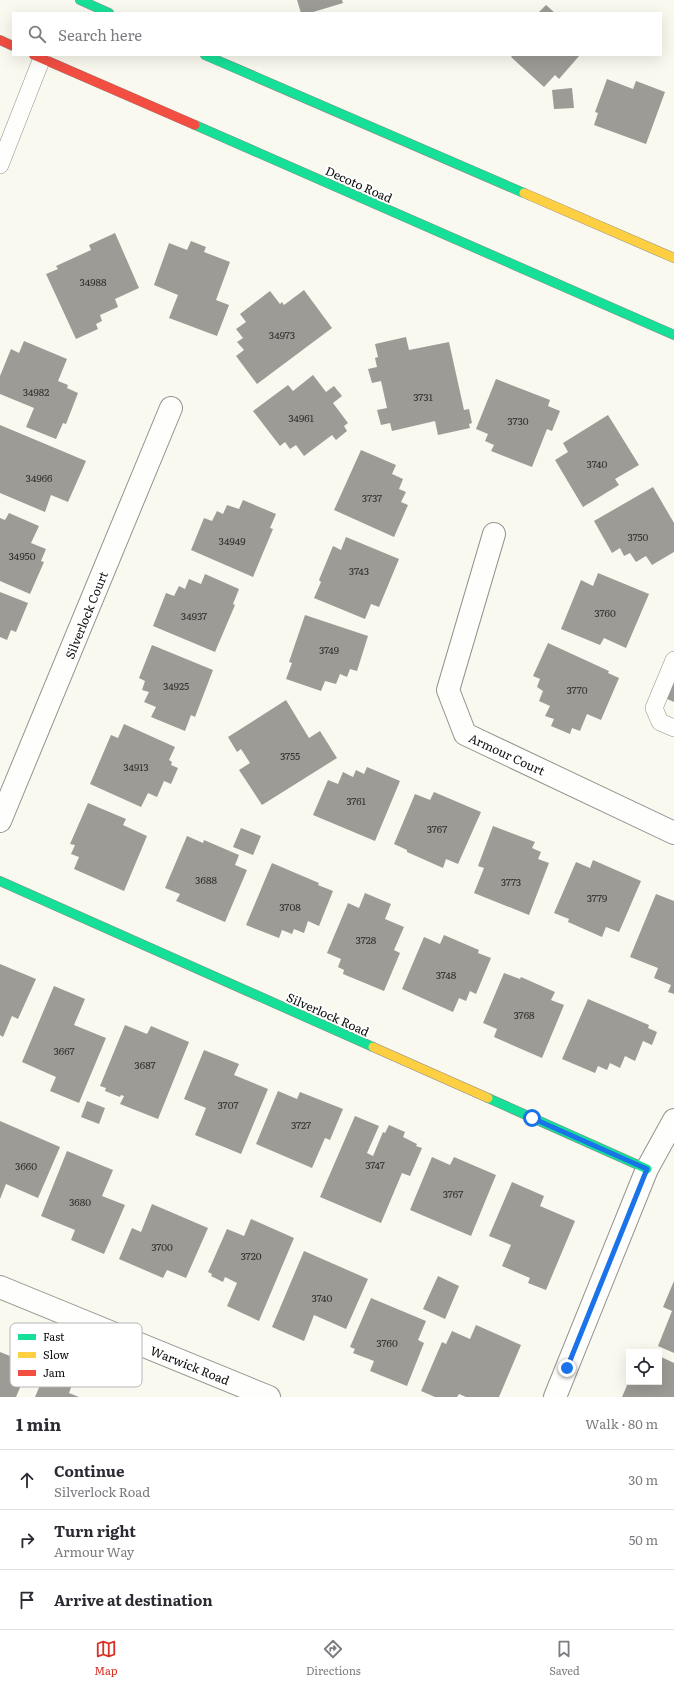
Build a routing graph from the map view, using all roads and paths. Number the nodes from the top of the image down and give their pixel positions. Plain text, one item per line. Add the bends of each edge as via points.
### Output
1 (80, 0) edge
2 (107, 12) edge
3 (0, 40) edge
4 (12, 46) edge
5 (207, 56) edge
6 (38, 57) edge
7 (0, 165) edge
8 (674, 258) edge
9 (674, 334) edge
10 (171, 408) dead end
11 (494, 534) dead end
12 (674, 660) edge
13 (674, 728) edge
14 (0, 821) edge
15 (674, 833) edge
16 (0, 881) edge
17 (674, 1120) edge
18 (647, 1169) junction
19 (0, 1287) edge
20 (88, 1323) edge
21 (142, 1345) edge
22 (269, 1397) edge
23 (555, 1397) edge

1 - 2 main road
3 - 4 main road
5 - 8 main road
6 - 7 lane
6 - 9 main road, Decoto Road
10 - 14 street, Silverlock Court
11 - 15 street, Armour Court via 448,690 465,734
12 - 13 lane via 654,708 660,722
16 - 18 main road, Silverlock Road
17 - 18 street
18 - 23 street
19 - 20 street, Warwick Road
21 - 22 street, Warwick Road

